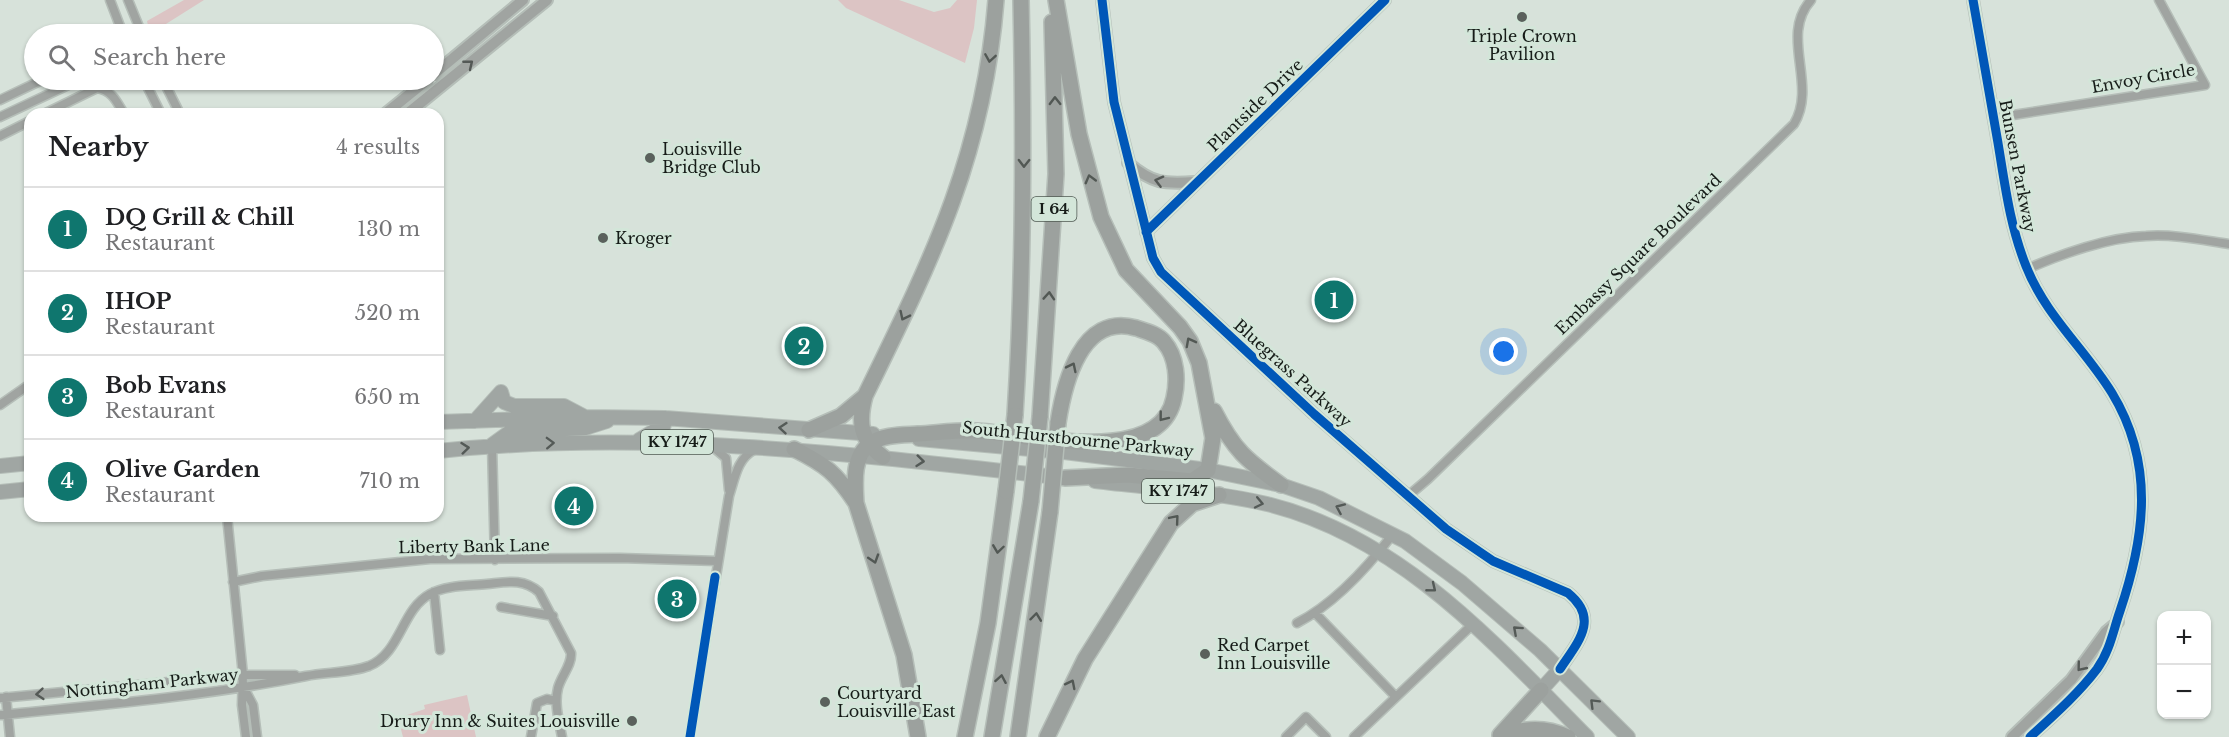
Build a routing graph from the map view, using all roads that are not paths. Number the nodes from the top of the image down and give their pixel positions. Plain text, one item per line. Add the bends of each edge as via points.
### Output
1 (110, 0) edge
2 (128, 0) edge
3 (523, 0) edge
4 (547, 0) edge
5 (996, 0) edge
6 (1021, 0) edge
7 (1050, 0) edge
8 (1056, 0) edge
9 (1102, 0) edge
10 (1385, 0) edge
11 (1811, 0) edge
12 (1973, 0) edge
13 (2158, 0) edge
14 (119, 24) edge
15 (138, 24) edge
16 (444, 66) edge
17 (444, 84) edge
18 (24, 89) edge
19 (58, 90) edge
20 (94, 90) edge
21 (107, 90) edge
22 (149, 90) edge
23 (168, 90) edge
24 (415, 90) edge
25 (436, 90) edge
26 (0, 100) edge
27 (56, 108) edge
28 (120, 108) edge
29 (158, 108) edge
30 (177, 108) edge
31 (392, 108) edge
32 (414, 108) edge
33 (0, 117) edge
34 (1994, 118) junction
35 (24, 124) edge
36 (0, 136) edge
37 (1128, 163) junction
38 (1195, 182) junction
39 (1146, 232) junction
40 (2229, 244) edge
41 (2027, 269) junction
42 (24, 388) edge
43 (865, 396) junction
44 (1207, 398) junction
45 (0, 405) edge
46 (585, 417) junction
47 (620, 417) junction
48 (666, 418) junction
49 (475, 421) junction
50 (444, 422) edge
51 (809, 430) junction
52 (892, 436) junction
53 (638, 441) junction
54 (708, 443) junction
55 (864, 444) junction
56 (492, 445) junction
57 (760, 447) junction
58 (794, 449) junction
59 (444, 450) edge
60 (883, 457) joint
61 (24, 464) edge
62 (0, 466) edge
63 (1208, 470) junction
64 (1065, 478) junction
65 (1281, 485) junction
66 (24, 490) edge
67 (0, 492) edge
68 (1219, 495) junction
69 (729, 496) junction
70 (1408, 496) junction
71 (856, 503) junction
72 (228, 522) edge
73 (1393, 534) junction
74 (1380, 551) junction
75 (495, 560) junction
76 (717, 561) junction
77 (233, 582) junction
78 (434, 592) junction
79 (501, 607) dead end
80 (1315, 613) junction
81 (553, 616) junction
82 (2118, 622) junction
83 (1297, 623) dead end
84 (1473, 624) junction
85 (440, 650) dead end
86 (1560, 669) junction
87 (243, 675) junction
88 (307, 676) junction
89 (244, 687) junction
90 (1541, 690) junction
91 (3, 697) edge
92 (1396, 697) junction
93 (556, 700) junction
94 (4, 715) edge
95 (10, 737) edge
96 (246, 737) edge
97 (257, 737) edge
98 (531, 737) edge
99 (562, 737) edge
100 (690, 737) edge
101 (918, 737) edge
102 (965, 737) edge
103 (992, 737) edge
104 (1018, 737) edge
105 (1047, 737) edge
106 (1286, 737) edge
107 (1326, 737) edge
108 (1354, 737) edge
109 (1500, 737) edge
110 (1568, 737) edge
111 (1587, 737) edge
112 (1628, 737) edge
113 (2012, 737) edge
114 (2030, 737) edge

1 - 14 street
2 - 15 street
3 - 16 street
17 -> 4 street
5 -> 43 highway via 984,93 964,173 930,263
6 -> 102 highway, I 64, bridge via 1024,147 1015,415 988,623
103 -> 7 highway, I 64, bridge via 1031,501 1040,417 1056,174
44 -> 8 highway via 1190,341 1126,270 1101,218 1079,134
9 - 37 street, Bluegrass Parkway via 1114,102
10 - 38 street, Plantside Drive
11 - 70 street, Embassy Square Boulevard via 1798,26 1804,96 1794,124
12 - 34 street, Bunsen Parkway
13 - 34 street, Envoy Circle via 2205,85
18 - 26 street
19 - 33 street
20 - 27 street
21 - 28 street
22 - 29 street
23 - 30 street
24 - 31 street
32 -> 25 street
34 - 41 street, Bunsen Parkway via 2011,218
35 - 36 street
38 -> 37 street via 1152,181
37 - 39 street, Bluegrass Parkway
38 - 39 street, Plantside Drive
39 - 70 street, Bluegrass Parkway via 1155,263 1166,278
40 - 41 street via 2146,236 2056,257
41 - 82 street, Bunsen Parkway via 2055,318 2113,395 2134,447 2142,520 2139,548
42 - 45 street
43 - 51 highway via 841,416
43 - 55 highway via 860,415
44 - 63 highway via 1213,448
44 - 65 highway via 1232,444 1246,460
46 - 47 main road, KY 1747
46 - 49 main road, KY 1747
46 - 49 main road via 564,406 514,406 504,402 501,392
47 - 48 main road, KY 1747
47 - 56 main road via 585,428 510,432
51 -> 48 main road, KY 1747
48 - 53 main road via 664,425
49 - 50 main road, KY 1747
51 - 55 main road, KY 1747
52 - 55 highway
52 - 63 main road, South Hurstbourne Parkway / KY 1747
104 -> 52 highway, bridge via 1050,512 1058,423 1064,386 1072,365 1088,342 1107,329 1128,326 1148,331 1164,341 1178,380 1174,402 1161,422 1143,436 1101,443 974,431
53 - 54 main road, KY 1747
56 -> 53 main road, KY 1747
54 - 57 main road, KY 1747
54 - 69 street via 726,458
55 - 58 main road, KY 1747
55 - 60 highway
55 - 71 highway via 855,471
59 -> 56 main road, KY 1747
56 - 75 street
57 - 58 main road, KY 1747
57 - 69 street via 746,454 740,463
58 - 71 highway via 824,464
60 -> 64 main road, KY 1747
61 - 62 main road
63 - 64 highway via 1192,481 1128,475
63 - 65 main road, South Hurstbourne Parkway / KY 1747
64 - 68 main road, KY 1747
73 -> 65 main road, South Hurstbourne Parkway / KY 1747 via 1319,498
66 - 67 main road
68 -> 74 main road, KY 1747 via 1300,515
105 -> 68 highway via 1085,659 1172,523 1192,504
69 - 76 street
70 - 86 street, Bluegrass Parkway via 1474,550 1575,598 1582,607 1584,628
71 -> 101 highway via 904,655
72 - 77 street
73 - 74 street
86 -> 73 main road, South Hurstbourne Parkway / KY 1747 via 1462,583
74 - 80 street
74 -> 84 main road, KY 1747 via 1418,576
75 - 76 street, Liberty Bank Lane
75 - 77 street, Liberty Bank Lane via 430,559
76 - 100 street
77 - 87 street
78 - 81 street via 500,582 524,583 539,592
78 - 85 street
78 - 88 street, Nottingham Parkway via 416,606 391,649 374,664
79 - 81 street
80 - 83 street
80 - 92 street
81 - 93 street via 571,658
82 -> 113 street, Bunsen Parkway via 2081,668
82 - 114 street, Bunsen Parkway via 2098,668
84 - 90 main road, KY 1747
84 - 92 street
86 - 90 main road
112 -> 86 main road, South Hurstbourne Parkway / KY 1747
87 - 88 street, Nottingham Parkway
87 - 89 street
87 -> 91 street, Nottingham Parkway
88 - 89 street, Nottingham Parkway
89 - 94 street, Nottingham Parkway
89 - 96 street
89 - 97 street via 253,705
90 - 109 highway
90 - 111 main road, KY 1747
91 - 94 street
92 - 108 street
93 - 98 street via 537,703
93 - 99 street
94 - 95 street
106 - 107 street via 1306,717
109 - 110 highway via 1534,729

